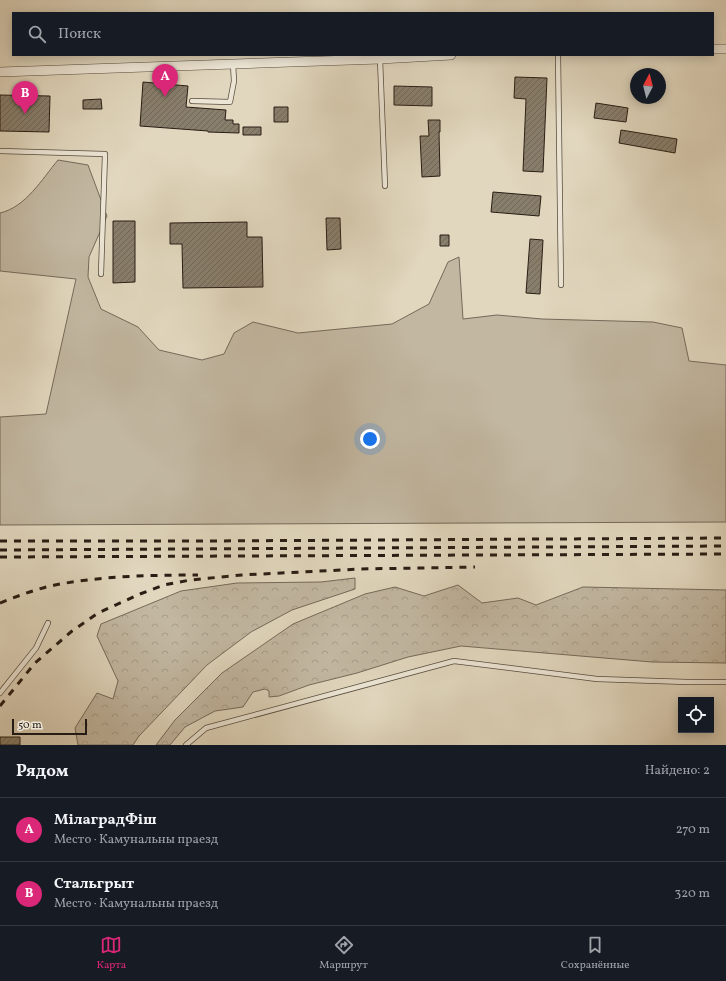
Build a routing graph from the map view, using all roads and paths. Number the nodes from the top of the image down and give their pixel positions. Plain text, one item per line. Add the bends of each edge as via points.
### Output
1 (714, 49) edge
2 (726, 49) edge
3 (433, 56) edge
4 (558, 56) edge
5 (380, 59) junction
6 (233, 64) junction
7 (0, 72) edge
8 (192, 101) dead end
9 (0, 151) edge
10 (384, 186) dead end
11 (101, 274) dead end
12 (561, 285) dead end
13 (48, 623) dead end
14 (726, 682) edge
15 (0, 693) edge
16 (186, 745) edge

1 - 2 street
3 - 5 street
4 - 12 lane
5 - 6 street
5 - 10 lane
6 - 7 street
6 - 8 lane via 234,81 230,102
9 - 11 lane via 105,154
13 - 15 lane via 36,648
14 - 16 lane via 597,679 454,661 206,728

